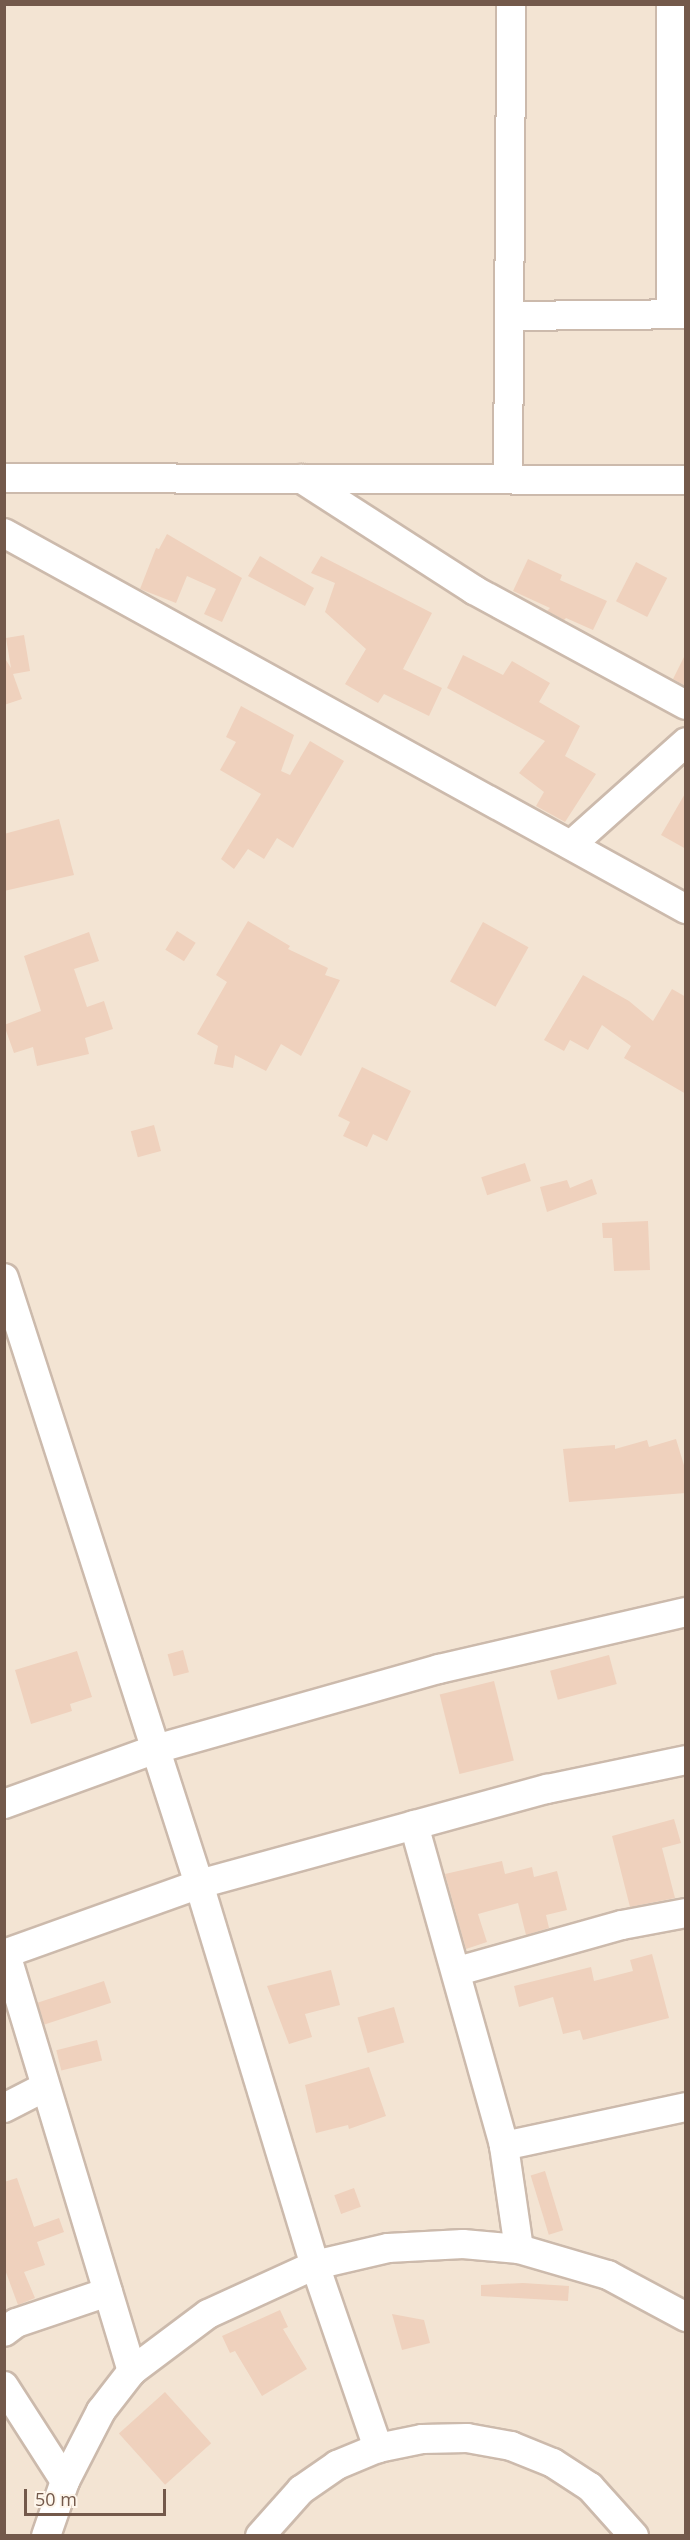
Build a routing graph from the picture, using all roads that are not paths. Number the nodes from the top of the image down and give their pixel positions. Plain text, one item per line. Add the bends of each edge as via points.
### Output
1 (511, 4) edge
2 (671, 4) edge
3 (678, 133) edge
4 (678, 314) edge
5 (508, 316) junction
6 (4, 478) edge
7 (302, 479) junction
8 (508, 479) junction
9 (686, 480) edge
10 (4, 533) edge
11 (686, 705) edge
12 (686, 742) edge
13 (571, 845) junction
14 (686, 909) edge
15 (4, 1278) edge
16 (686, 1612) edge
17 (156, 1749) junction
18 (686, 1760) edge
19 (4, 1804) edge
20 (414, 1825) junction
21 (200, 1884) junction
22 (686, 1913) edge
23 (5, 1954) edge
24 (458, 1971) junction
25 (45, 2087) junction
26 (686, 2107) edge
27 (4, 2108) edge
28 (504, 2146) junction
29 (519, 2249) junction
30 (315, 2265) junction
31 (108, 2292) junction
32 (686, 2317) edge
33 (4, 2332) edge
34 (132, 2371) junction
35 (4, 2386) edge
36 (378, 2448) junction
37 (65, 2481) junction
38 (45, 2535) edge
39 (261, 2535) edge
40 (634, 2535) edge

1 - 5 street
2 - 3 street
3 - 4 street
4 - 5 street
5 - 8 street
6 - 7 street
7 - 8 street
7 - 11 street via 474,590
8 - 9 street
10 - 13 street
12 - 13 street
13 - 14 street
15 - 17 street
16 - 17 street via 439,1669
17 - 19 street
17 - 21 street
18 - 20 street via 547,1789
20 - 21 street
20 - 24 street
21 - 23 street
21 - 30 street
22 - 24 street via 622,1925
23 - 25 street
24 - 28 street
25 - 27 street
25 - 31 street
26 - 28 street
28 - 29 street
29 - 30 street via 463,2244 388,2248
29 - 32 street via 608,2275
30 - 34 street via 208,2314
30 - 36 street
31 - 33 street via 16,2323
31 - 34 street
34 - 37 street via 101,2412
35 - 37 street
36 - 39 street via 338,2465 301,2490
36 - 40 street via 422,2439 467,2438 511,2446 553,2463 590,2487
37 - 38 street

